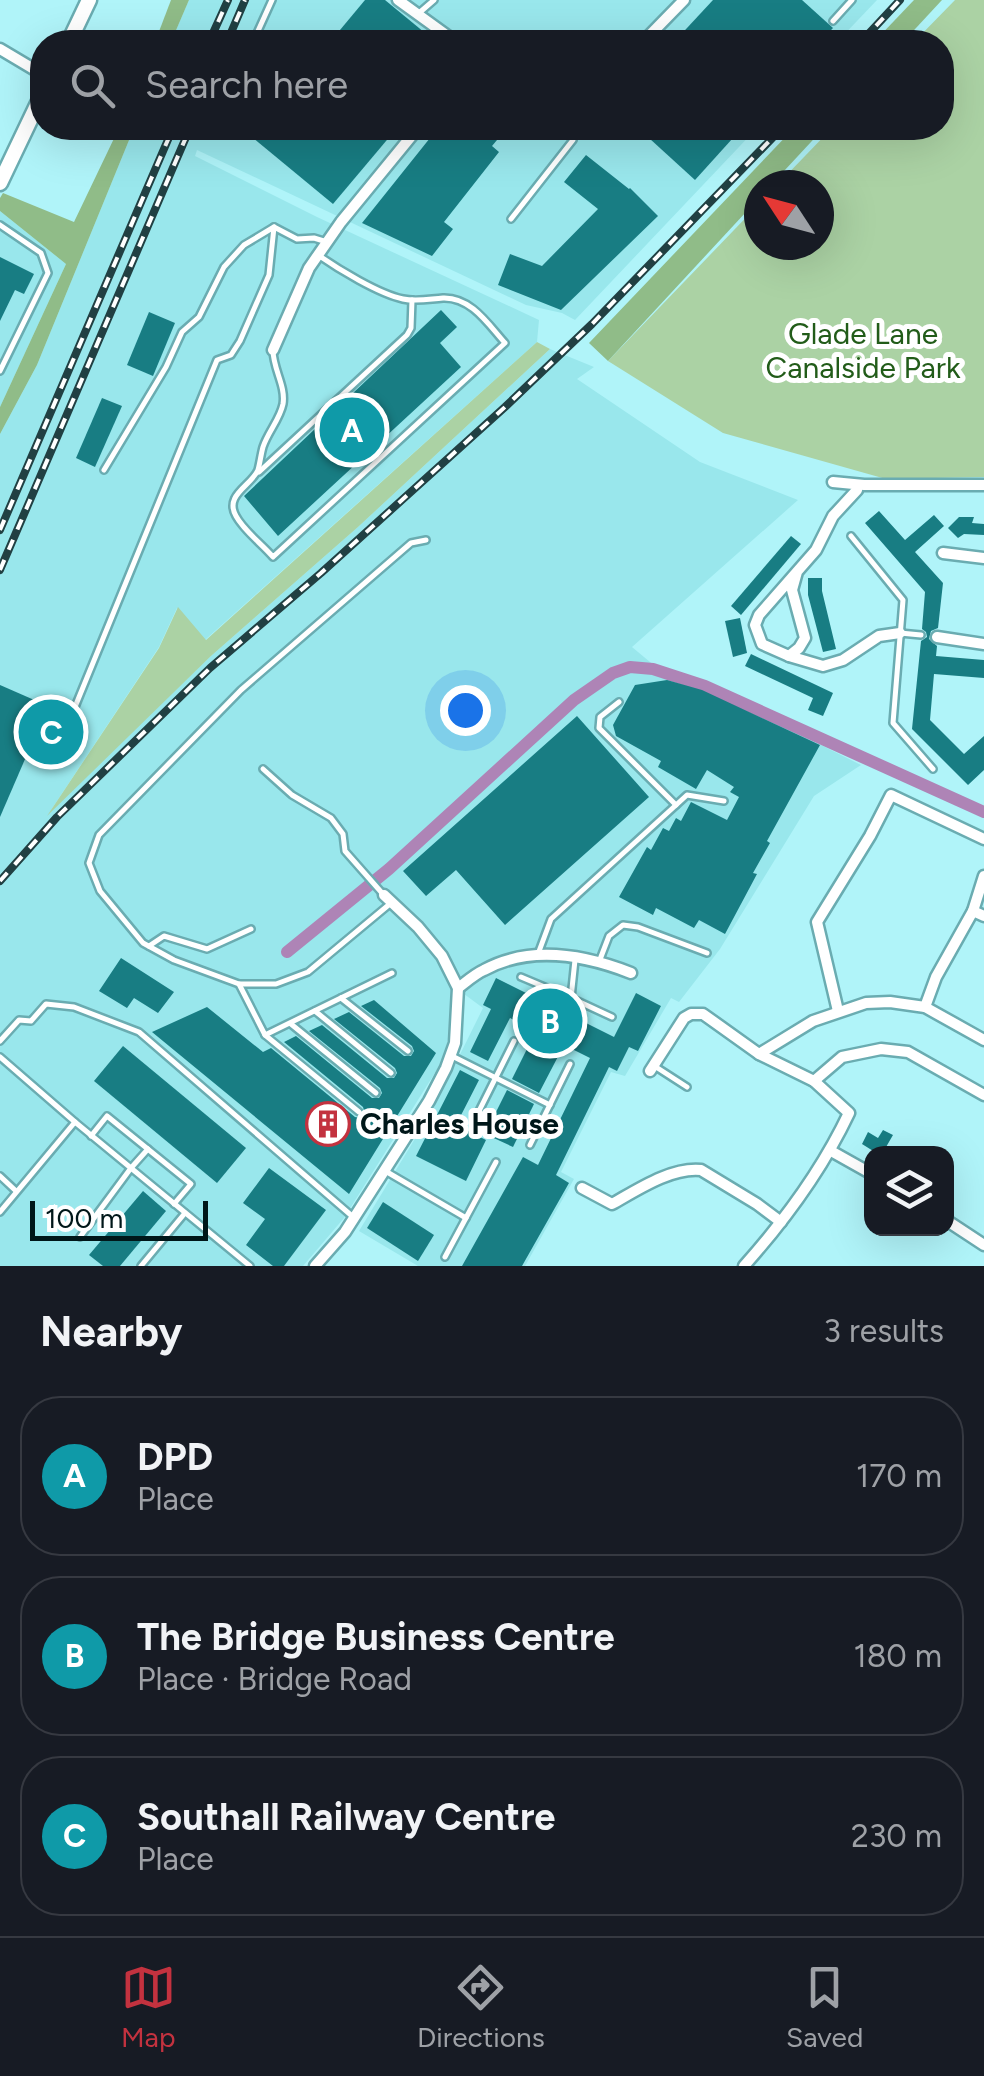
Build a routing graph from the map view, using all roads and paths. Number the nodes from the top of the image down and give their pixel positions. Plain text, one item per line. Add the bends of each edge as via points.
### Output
1 (89, 0) edge
2 (272, 0) edge
3 (398, 0) edge
4 (434, 0) edge
5 (684, 0) edge
6 (852, 0) edge
7 (416, 15) junction
8 (833, 20) dead end
9 (75, 30) edge
10 (258, 30) edge
11 (438, 30) edge
12 (655, 30) edge
13 (0, 49) edge
14 (30, 67) edge
15 (30, 120) edge
16 (408, 140) edge
17 (574, 140) edge
18 (0, 183) edge
19 (511, 219) dead end
20 (0, 224) edge
21 (274, 227) junction
22 (327, 242) junction
23 (318, 255) junction
24 (412, 300) junction
25 (273, 350) joint
26 (0, 370) edge
27 (104, 470) dead end
28 (256, 474) junction
29 (834, 482) dead end
30 (858, 485) junction
31 (984, 485) edge
32 (851, 536) dead end
33 (426, 540) dead end
34 (943, 553) dead end
35 (984, 558) edge
36 (798, 572) junction
37 (900, 633) junction
38 (921, 636) dead end
39 (938, 637) dead end
40 (804, 638) junction
41 (984, 644) edge
42 (789, 656) junction
43 (816, 665) junction
44 (619, 702) dead end
45 (59, 746) dead end
46 (263, 769) dead end
47 (934, 769) dead end
48 (724, 801) dead end
49 (676, 805) junction
50 (984, 840) edge
51 (984, 876) edge
52 (388, 899) junction
53 (979, 913) edge
54 (250, 929) dead end
55 (149, 946) junction
56 (707, 953) dead end
57 (538, 954) junction
58 (576, 957) junction
59 (598, 962) junction
60 (392, 973) dead end
61 (631, 973) dead end
62 (521, 977) dead end
63 (239, 984) junction
64 (458, 988) junction
65 (341, 998) junction
66 (571, 998) junction
67 (925, 1008) junction
68 (314, 1011) junction
69 (838, 1011) junction
70 (612, 1017) dead end
71 (290, 1024) junction
72 (265, 1036) junction
73 (984, 1040) edge
74 (0, 1041) edge
75 (514, 1042) dead end
76 (408, 1051) dead end
77 (759, 1054) junction
78 (452, 1056) junction
79 (0, 1058) edge
80 (570, 1064) dead end
81 (652, 1068) joint
82 (391, 1073) dead end
83 (496, 1078) junction
84 (814, 1081) junction
85 (687, 1086) dead end
86 (376, 1093) dead end
87 (984, 1094) edge
88 (550, 1105) junction
89 (359, 1112) dead end
90 (475, 1119) dead end
91 (75, 1122) junction
92 (91, 1136) junction
93 (530, 1145) dead end
94 (148, 1149) junction
95 (832, 1150) junction
96 (496, 1162) dead end
97 (131, 1168) junction
98 (864, 1169) edge
99 (385, 1170) junction
100 (0, 1176) edge
101 (582, 1188) dead end
102 (17, 1192) junction
103 (174, 1204) junction
104 (0, 1212) edge
105 (185, 1213) junction
106 (354, 1218) junction
107 (466, 1218) junction
108 (781, 1222) junction
109 (954, 1225) edge
110 (80, 1237) dead end
111 (984, 1245) edge
112 (444, 1257) dead end
113 (749, 1264) edge
114 (141, 1266) edge
115 (250, 1266) edge
116 (315, 1266) edge

1 - 9 street
2 - 10 lane
3 - 7 street
4 - 7 lane
5 - 12 street
6 - 8 lane
7 - 11 street
13 - 14 street
15 - 18 street
16 - 22 street
17 - 19 lane
20 - 26 lane via 41,253 48,273
21 - 22 lane via 297,239
21 - 27 lane via 224,266
21 - 45 lane via 269,276 240,341 231,355 217,360
22 - 23 street
23 - 24 lane
23 - 25 street
24 - 28 lane via 407,335
24 - 28 lane via 457,299 505,343 273,557 234,514 238,492
25 - 28 lane via 284,400
29 - 30 street
30 - 31 street
30 - 36 street
32 - 37 lane via 903,600
33 - 55 lane via 412,543 241,690 98,835 90,863 100,891
34 - 35 street
36 - 40 street via 792,590
36 - 42 street via 756,625 762,644
37 - 38 lane
37 - 43 street
37 - 47 lane via 893,723
39 - 41 street
40 - 42 street
40 - 43 street
42 - 43 street
44 - 49 lane via 600,717 599,728
46 - 52 lane via 331,818 345,851
48 - 49 lane via 688,795
49 - 57 lane via 551,919
50 - 69 street via 889,799 817,922
51 - 53 street
52 - 63 lane via 308,972 276,984
52 - 64 street via 442,956
53 - 67 street via 936,977
54 - 55 lane via 207,949 164,936
55 - 63 lane
56 - 59 lane via 623,926 612,932
57 - 58 street
57 - 64 street via 484,970
58 - 59 street
58 - 66 lane
59 - 61 street
60 - 65 lane
62 - 66 lane
63 - 72 lane
64 - 78 street
65 - 68 lane
65 - 76 lane
66 - 70 lane
67 - 69 street via 890,1002
67 - 73 street
68 - 71 lane
68 - 82 lane
69 - 77 street
71 - 72 lane
71 - 86 lane
72 - 89 lane
74 - 106 lane via 46,1004 74,1007 139,1032
75 - 83 lane
77 - 81 street via 697,1013 679,1024
77 - 84 street
78 - 83 lane
78 - 99 street
79 - 91 lane
80 - 88 lane
81 - 85 lane
83 - 88 lane
83 - 90 lane
84 - 87 street via 842,1057 881,1049 908,1052
84 - 95 street via 849,1113
88 - 93 lane
91 - 92 lane
91 - 102 lane
92 - 94 lane via 107,1116
92 - 97 lane
94 - 97 lane
94 - 103 lane via 191,1184
95 - 98 street
95 - 108 street
96 - 107 lane
97 - 103 lane
97 - 110 lane
99 - 106 street
99 - 107 lane
100 - 102 lane
101 - 108 street via 612,1204 663,1178 701,1170
102 - 104 lane
103 - 105 lane
105 - 114 lane
105 - 115 lane
106 - 116 street
107 - 112 lane
108 - 113 street
109 - 111 street

